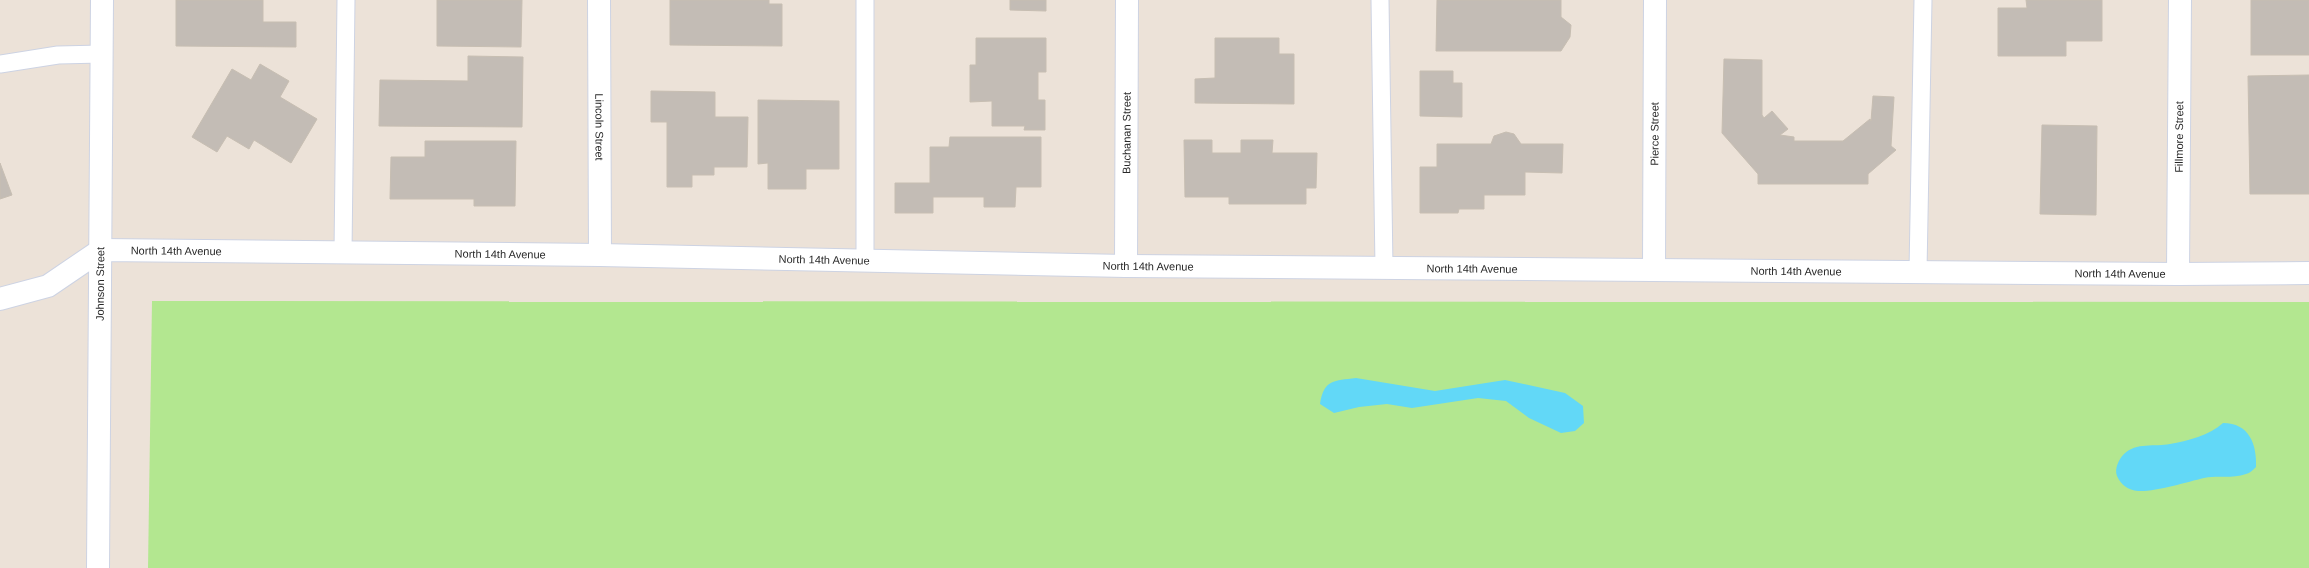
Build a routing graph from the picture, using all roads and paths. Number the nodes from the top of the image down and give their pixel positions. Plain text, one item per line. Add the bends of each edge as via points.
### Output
1 (102, 0) edge
2 (346, 0) edge
3 (599, 0) edge
4 (865, 0) edge
5 (1127, 0) edge
6 (1380, 0) edge
7 (1655, 0) edge
8 (1923, 0) edge
9 (2180, 0) edge
10 (102, 54) junction
11 (0, 64) edge
12 (101, 250) junction
13 (342, 252) junction
14 (600, 255) junction
15 (864, 260) junction
16 (1126, 266) junction
17 (1384, 267) junction
18 (1654, 269) junction
19 (1918, 271) junction
20 (2309, 273) edge
21 (2178, 274) junction
22 (0, 298) edge
23 (98, 568) edge

1 - 10 street, Johnson Street
2 - 13 lane
3 - 14 street, Lincoln Street
4 - 15 lane
5 - 16 street, Buchanan Street
6 - 17 lane
7 - 18 street, Pierce Street
8 - 19 lane
9 - 21 street, Fillmore Street
10 - 11 lane via 58,55
10 - 12 street, Johnson Street
12 - 13 street, North 14th Avenue
12 - 22 street via 48,286
12 - 23 street, Johnson Street
13 - 14 street, North 14th Avenue
14 - 15 street, North 14th Avenue
15 - 16 street, North 14th Avenue
16 - 17 street, North 14th Avenue
17 - 18 street, North 14th Avenue
18 - 19 street, North 14th Avenue
19 - 21 street, North 14th Avenue
20 - 21 street, North 14th Avenue

